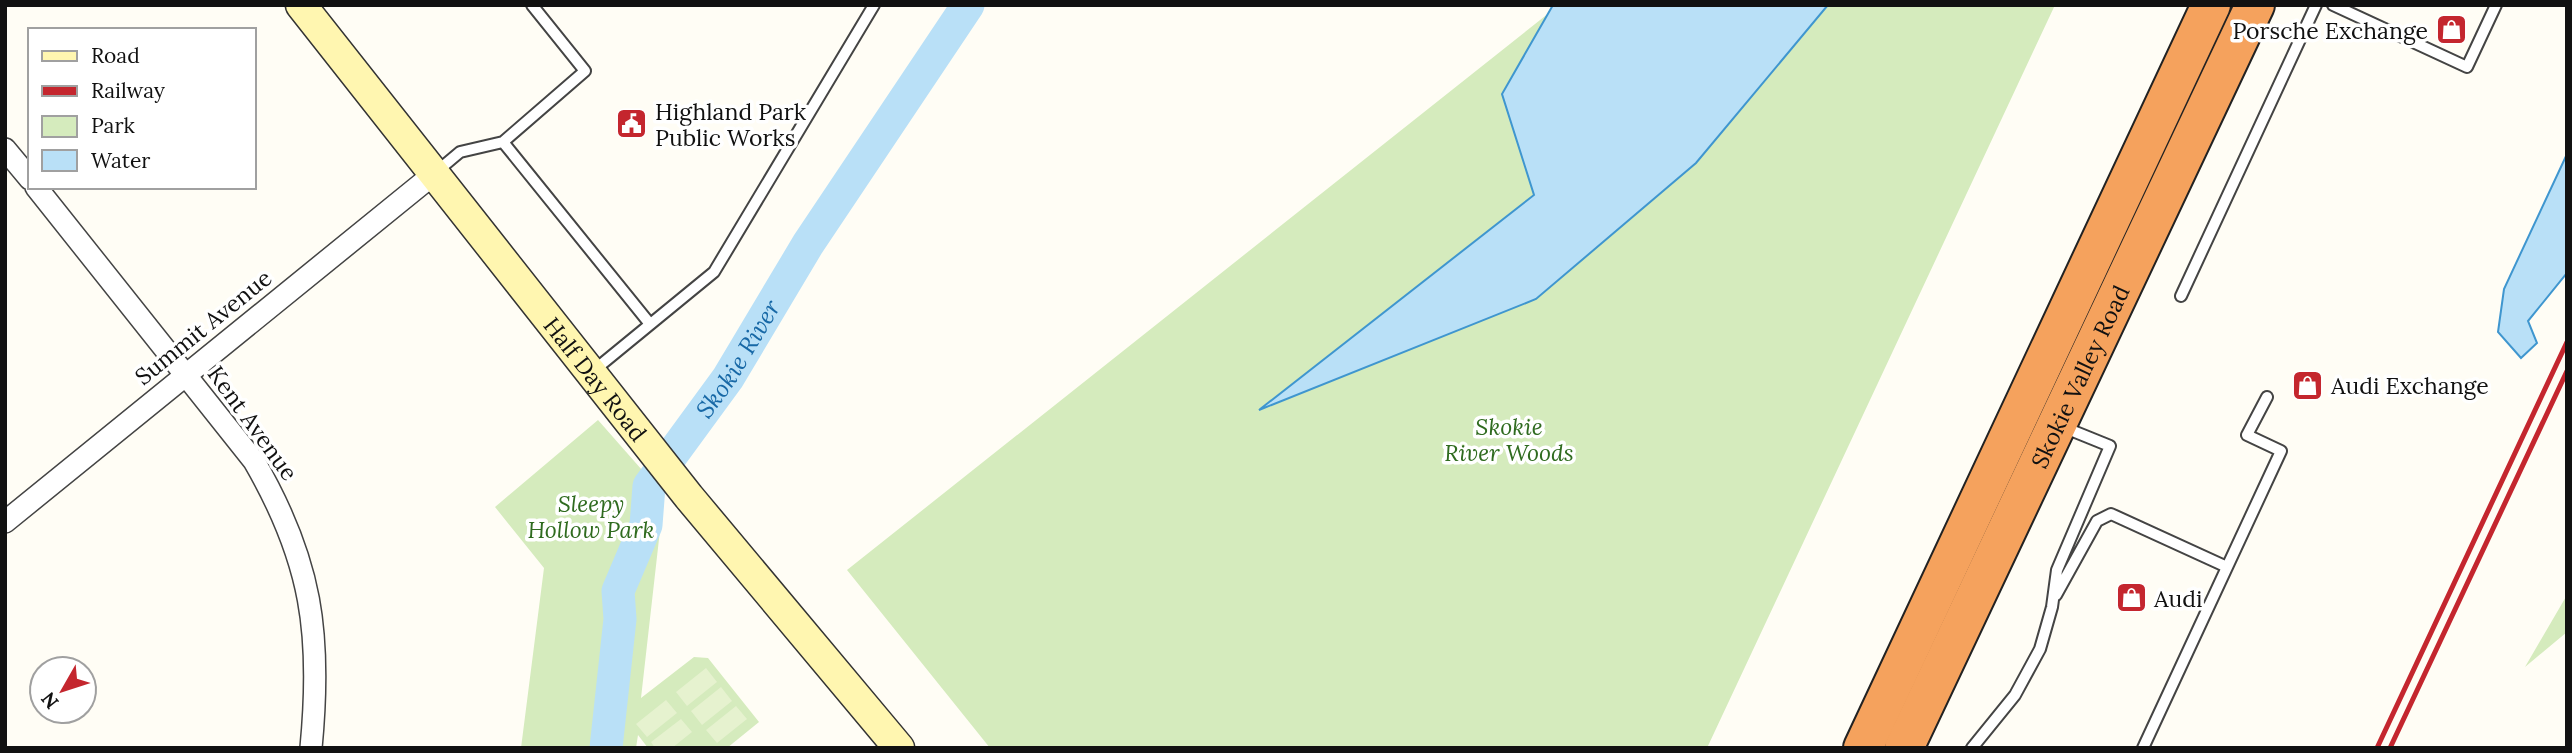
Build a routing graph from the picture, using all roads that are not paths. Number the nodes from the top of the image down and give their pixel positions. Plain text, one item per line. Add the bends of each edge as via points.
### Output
1 (301, 5) edge
2 (531, 5) edge
3 (874, 5) edge
4 (2211, 5) edge
5 (2255, 5) edge
6 (2316, 5) edge
7 (2333, 5) edge
8 (2496, 5) edge
9 (503, 142) junction
10 (5, 149) edge
11 (435, 173) junction
12 (28, 177) edge
13 (38, 189) edge
14 (2181, 296) dead end
15 (650, 324) junction
16 (592, 372) junction
17 (185, 374) junction
18 (2267, 397) dead end
19 (2057, 425) junction
20 (2000, 456) junction
21 (5, 522) edge
22 (2227, 567) junction
23 (2053, 600) junction
24 (311, 748) edge
25 (899, 748) edge
26 (1836, 748) edge
27 (1863, 748) edge
28 (1904, 748) edge
29 (1972, 748) edge
30 (2143, 748) edge

1 - 11 main road, Half Day Road
2 - 9 lane via 585,71
3 - 15 lane via 714,272
4 - 20 highway, Skokie Valley Road
5 - 19 highway, Skokie Valley Road
6 - 14 lane
7 - 8 lane via 2467,67
9 - 11 lane via 460,152
9 - 15 lane
10 - 12 street
11 - 16 main road, Half Day Road
11 - 17 street, Summit Avenue
13 - 17 street, Kent Avenue
15 - 16 lane
16 - 25 main road, Half Day Road via 689,497
17 - 21 street, Summit Avenue
17 - 24 street, Kent Avenue via 254,461 299,555 317,653
18 - 22 lane via 2247,435 2281,451
19 - 23 lane via 2109,446 2057,570
19 - 28 highway, Skokie Valley Road
20 - 26 highway
20 - 27 highway, Skokie Valley Road
22 - 23 lane via 2111,514 2104,515
22 - 30 lane
23 - 29 lane via 2040,649 2015,695

